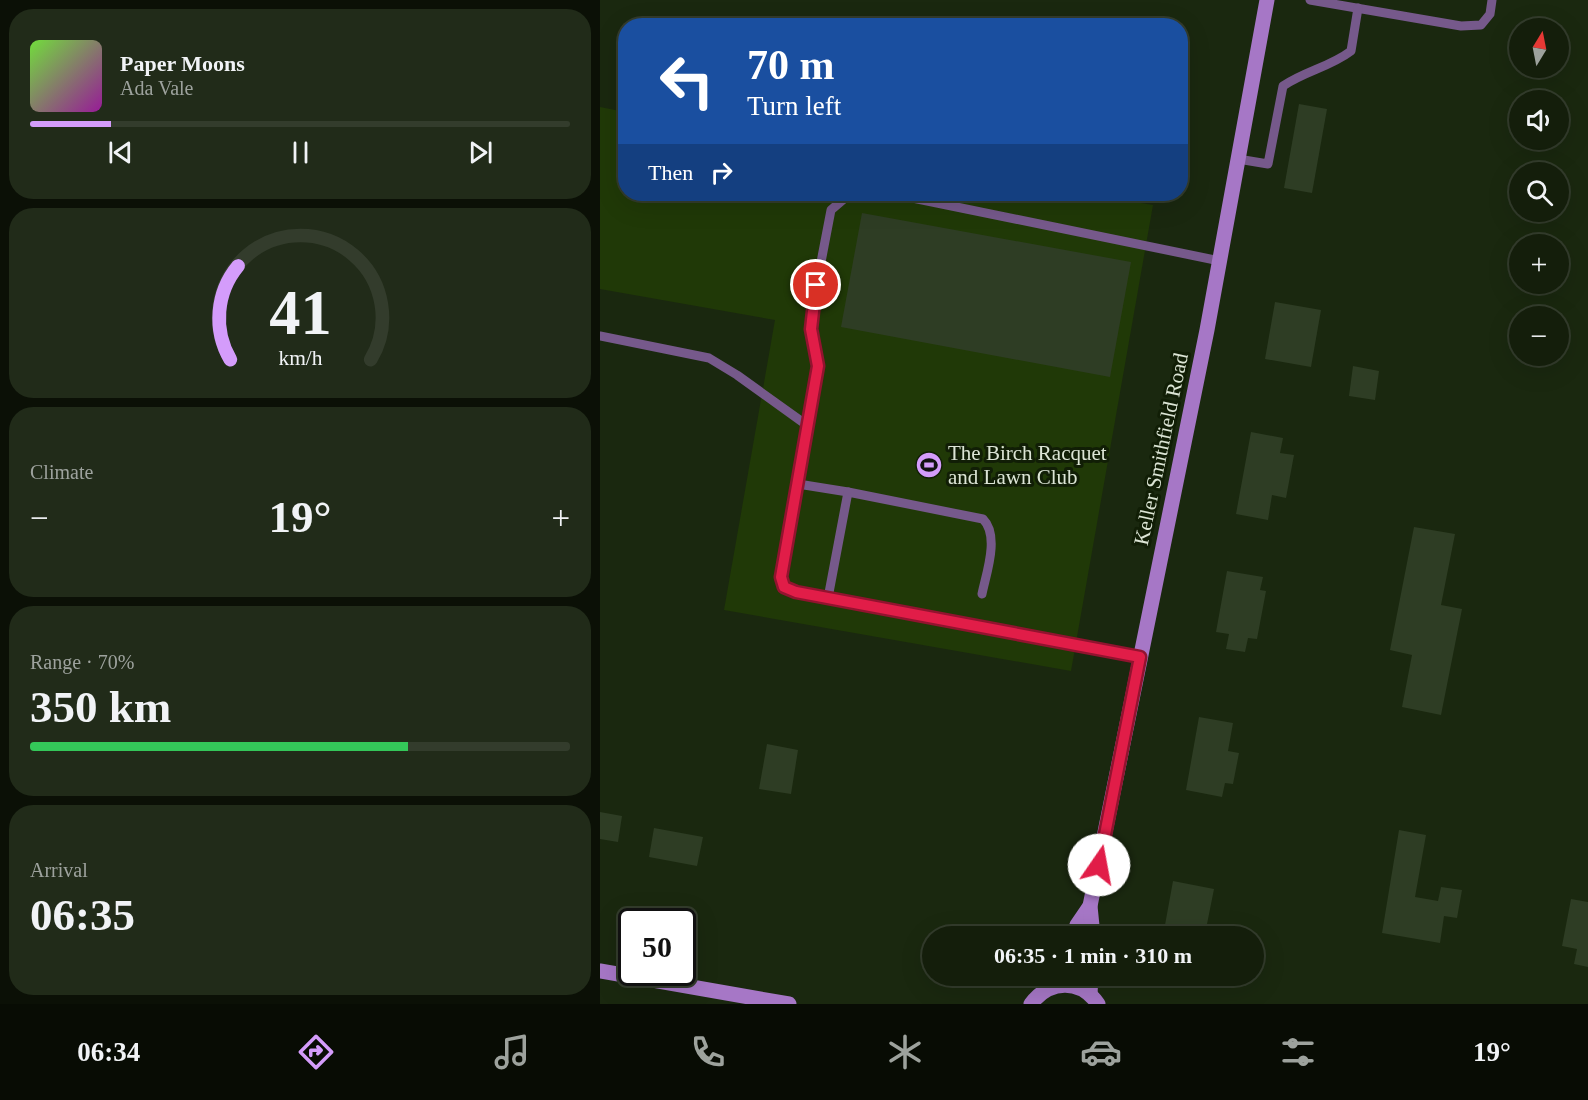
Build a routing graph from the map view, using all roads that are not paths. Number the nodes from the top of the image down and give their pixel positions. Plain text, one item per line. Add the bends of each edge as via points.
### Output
1 (1268, 0) edge
2 (1310, 0) edge
3 (1492, 0) edge
4 (1358, 8) junction
5 (1238, 159) junction
6 (842, 201) edge
7 (927, 201) edge
8 (1220, 261) junction
9 (600, 336) edge
10 (808, 426) junction
11 (798, 484) junction
12 (848, 492) junction
13 (982, 594) dead end
14 (828, 598) junction
15 (1140, 657) junction
16 (1090, 906) junction
17 (1077, 926) edge
18 (1092, 926) edge
19 (600, 971) edge
20 (1051, 986) edge
21 (1073, 986) edge
22 (1094, 999) edge
23 (789, 1004) edge
24 (1031, 1004) edge

1 - 5 main road, Keller Smithfield Road
2 - 4 lane
3 - 4 lane via 1490,14 1481,25 1461,26
4 - 5 lane via 1351,51 1283,86 1268,164
5 - 8 main road, Keller Smithfield Road
6 - 10 lane via 831,210 812,309 811,329 818,366
7 - 8 lane
8 - 15 main road, Keller Smithfield Road
9 - 10 lane via 709,358
10 - 11 lane
11 - 12 lane
11 - 14 lane via 781,577 784,587
12 - 13 lane via 983,519 990,530 990,549
12 - 14 lane
14 - 15 lane
15 - 16 main road, Keller Smithfield Road
16 - 17 main road
16 - 18 main road
19 - 23 main road
20 - 24 main road
21 - 22 main road

